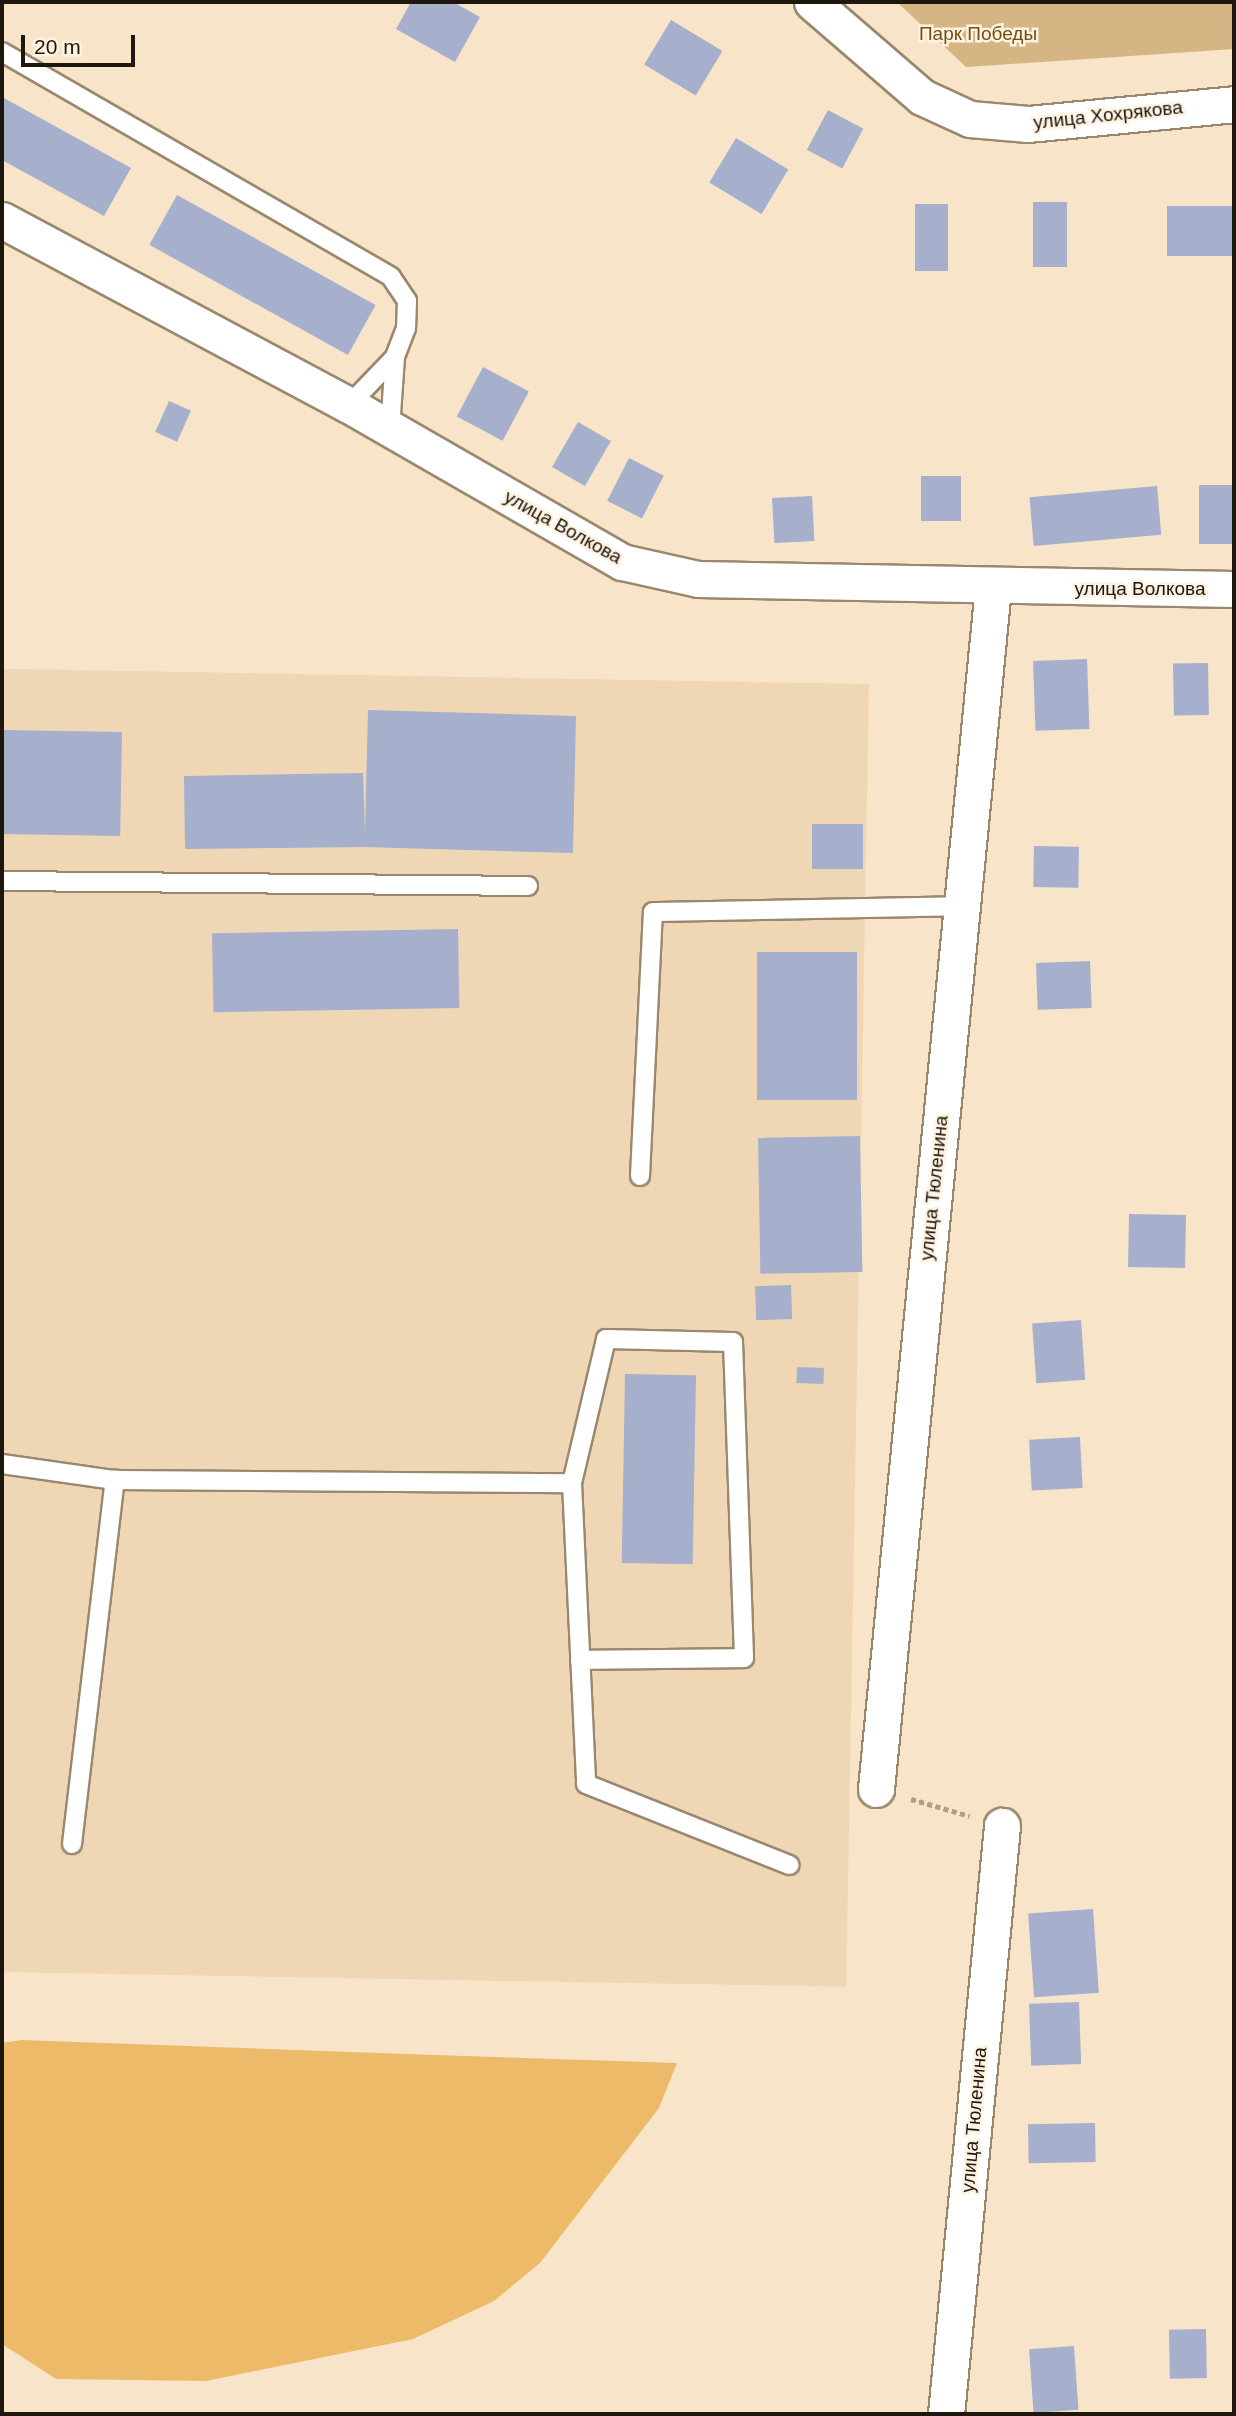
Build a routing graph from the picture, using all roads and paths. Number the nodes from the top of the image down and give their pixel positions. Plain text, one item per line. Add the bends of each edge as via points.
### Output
1 (812, 2) edge
2 (2, 52) edge
3 (1234, 104) edge
4 (2, 220) edge
5 (395, 357) junction
6 (349, 405) junction
7 (390, 428) junction
8 (993, 588) junction
9 (1234, 590) edge
10 (2, 881) edge
11 (528, 886) dead end
12 (962, 906) junction
13 (640, 1176) dead end
14 (2, 1464) edge
15 (115, 1480) junction
16 (572, 1483) junction
17 (580, 1660) junction
18 (876, 1789) joint
19 (1002, 1826) joint
20 (72, 1844) dead end
21 (790, 1864) dead end
22 (946, 2414) edge

1 - 3 street, улица Хохрякова via 922,97 970,118 1028,124
2 - 5 lane via 391,277 407,301 406,328
4 - 6 street, улица Волкова
5 - 6 lane
5 - 7 lane
6 - 7 street, улица Волкова
7 - 8 street, улица Волкова via 622,562 698,579
8 - 9 street, улица Волкова
8 - 12 street, улица Тюленина
10 - 11 lane
12 - 13 lane via 653,912
12 - 18 street, улица Тюленина
14 - 15 lane
15 - 16 lane
15 - 20 lane
16 - 17 lane
16 - 17 lane via 606,1339 733,1342 744,1658
17 - 21 lane via 586,1784
18 - 19 path
19 - 22 street, улица Тюленина

